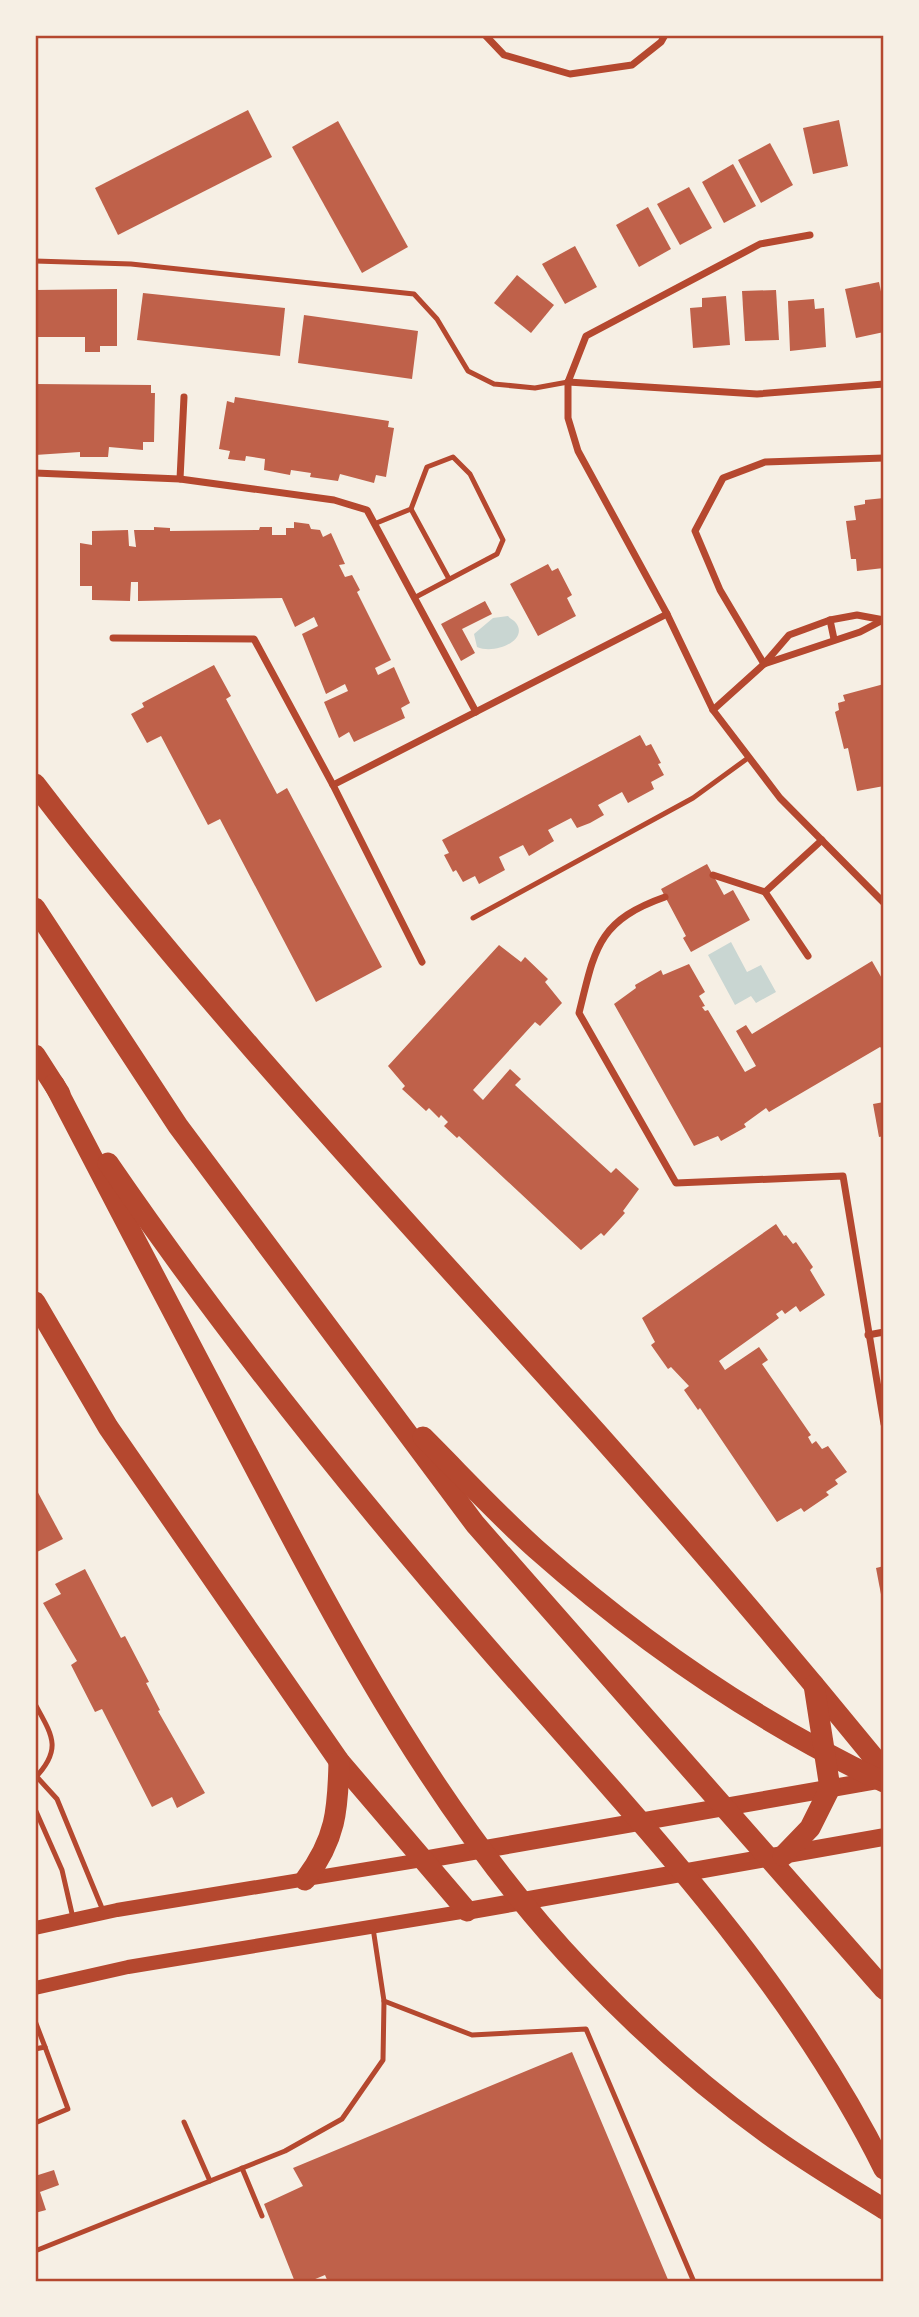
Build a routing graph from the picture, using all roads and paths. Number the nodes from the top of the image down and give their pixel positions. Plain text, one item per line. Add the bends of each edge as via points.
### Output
1 (665, 35) edge
2 (488, 36) edge
3 (810, 235) dead end
4 (35, 261) edge
5 (568, 382) junction
6 (884, 384) edge
7 (184, 397) dead end
8 (884, 458) edge
9 (35, 473) edge
10 (180, 479) junction
11 (411, 509) junction
12 (374, 524) junction
13 (449, 579) junction
14 (414, 598) junction
15 (667, 614) junction
16 (830, 620) junction
17 (113, 638) dead end
18 (834, 639) junction
19 (764, 664) junction
20 (713, 710) junction
21 (476, 712) junction
22 (748, 758) junction
23 (35, 784) edge
24 (333, 785) junction
25 (822, 840) junction
26 (713, 875) dead end
27 (765, 892) junction
28 (665, 897) dead end
29 (884, 903) edge
30 (35, 908) edge
31 (473, 918) dead end
32 (807, 956) dead end
33 (422, 962) dead end
34 (35, 1055) edge
35 (54, 1084) junction
36 (35, 1302) edge
37 (884, 1332) edge
38 (868, 1335) junction
39 (365, 1378) junction
40 (884, 1424) edge
41 (813, 1683) junction
42 (35, 1704) edge
43 (339, 1761) junction
44 (884, 1770) edge
45 (36, 1777) edge
46 (884, 1780) edge
47 (830, 1788) junction
48 (35, 1809) edge
49 (884, 1837) edge
50 (783, 1856) junction
51 (422, 1860) junction
52 (305, 1880) junction
53 (467, 1911) junction
54 (104, 1913) junction
55 (74, 1919) junction
56 (373, 1927) junction
57 (35, 1928) edge
58 (35, 1988) edge
59 (884, 1989) edge
60 (384, 2001) junction
61 (35, 2021) edge
62 (45, 2047) junction
63 (35, 2049) edge
64 (184, 2122) dead end
65 (35, 2123) edge
66 (242, 2168) junction
67 (884, 2169) edge
68 (210, 2181) junction
69 (884, 2209) edge
70 (262, 2216) dead end
71 (35, 2251) edge
72 (694, 2282) edge

1 - 2 street via 632,65 570,74 504,55
3 - 5 street via 760,244 586,336
4 - 5 lane via 131,264 414,294 437,319 468,371 494,384 535,388
5 - 6 street via 757,394
5 - 15 street via 568,418 578,451
7 - 10 street
8 - 19 street via 765,462 723,478 695,531 720,590
9 - 10 street
10 - 12 street via 334,500 367,510
11 - 12 lane
11 - 13 lane
11 - 13 lane via 427,467 453,457 470,474 503,540 502,548
12 - 14 street
13 - 14 lane
14 - 21 street
15 - 20 street
15 - 21 street
16 - 18 street
16 - 18 street via 857,615 884,620
16 - 19 street via 789,635
17 - 24 street via 254,639
18 - 19 street
19 - 20 street
20 - 22 street
21 - 24 street
22 - 25 street
22 - 31 lane via 693,798
23 - 41 highway via 145,924 251,1048 604,1441
24 - 33 street
25 - 27 street
25 - 29 street
26 - 27 street
27 - 32 street
28 - 38 street via 634,908 611,927 596,949 579,1013 676,1183 842,1176
30 - 39 highway via 178,1126
34 - 35 highway
35 - 67 highway via 160,1238 272,1388 432,1584 663,1848 760,1970 836,2083
35 - 69 highway via 286,1528 425,1769 499,1873 574,1961 677,2062 781,2144
36 - 43 highway via 108,1427
37 - 38 street
38 - 40 street
39 - 46 highway via 537,1550 621,1619 757,1715
39 - 59 highway via 475,1524
41 - 44 highway
41 - 47 highway
42 - 45 lane via 53,1737 51,1757
43 - 51 highway
43 - 52 highway via 334,1830 322,1858
45 - 54 lane via 57,1799
46 - 47 main road
47 - 50 highway via 810,1828
47 - 51 main road
48 - 55 lane via 62,1870
49 - 50 main road
50 - 53 main road
51 - 52 main road
51 - 53 highway
52 - 54 main road
53 - 56 main road
54 - 55 main road
55 - 57 main road
56 - 58 main road via 128,1967
56 - 60 lane
60 - 66 lane via 383,2060 342,2119 285,2151
60 - 72 lane via 472,2035 586,2029
61 - 62 lane
62 - 63 lane
62 - 65 lane via 68,2109
64 - 68 lane
66 - 68 lane
66 - 70 lane
68 - 71 lane

